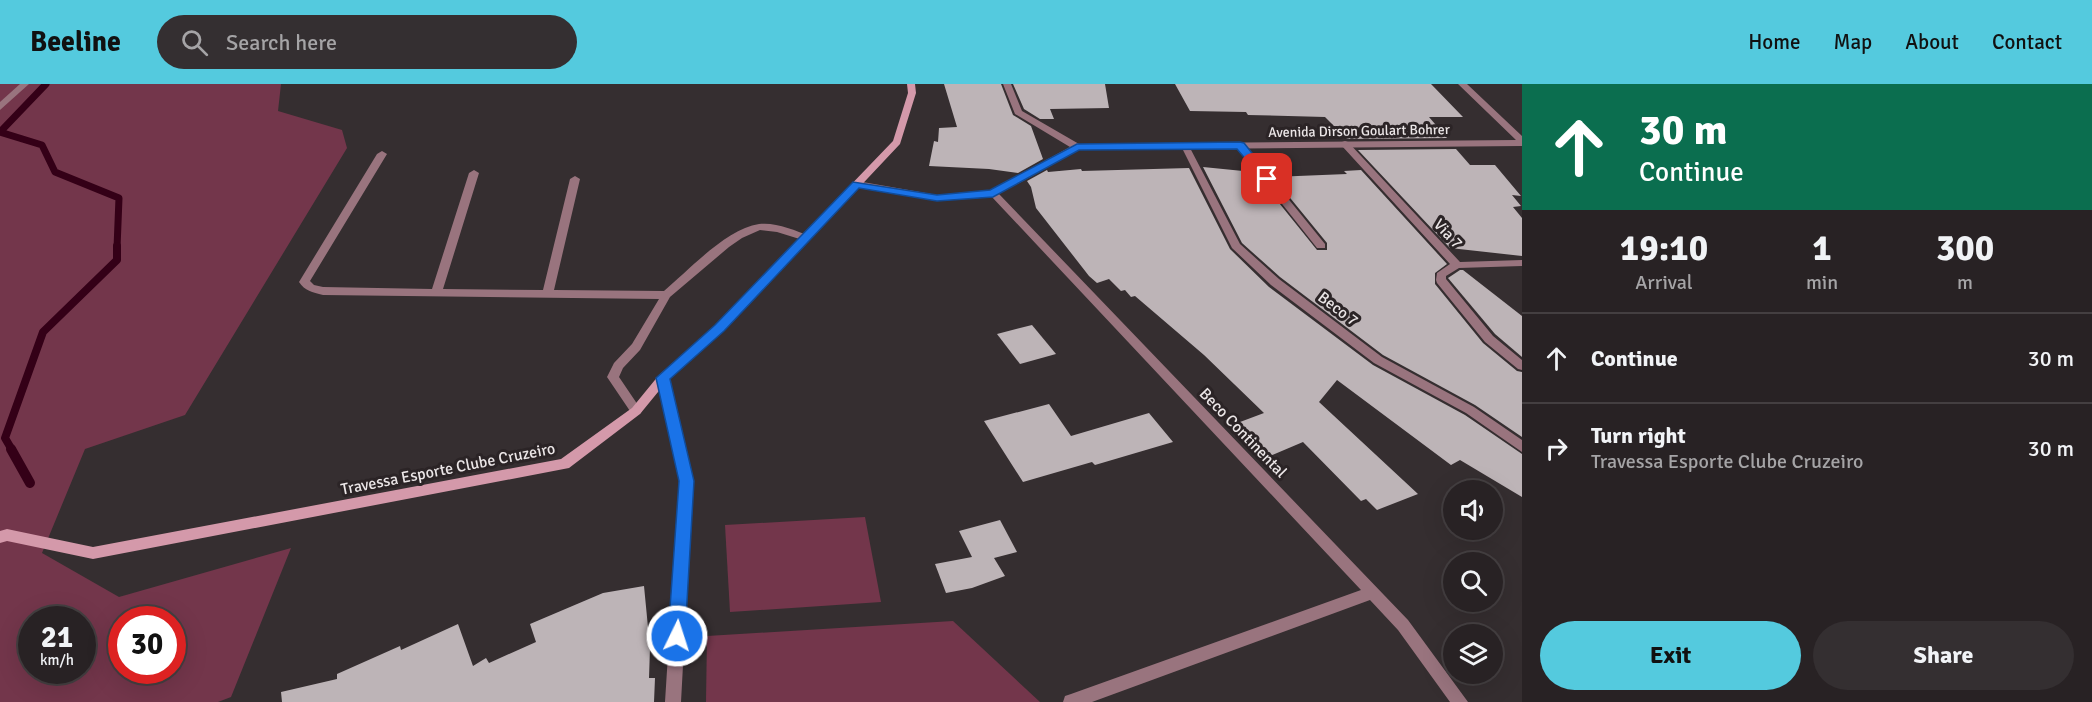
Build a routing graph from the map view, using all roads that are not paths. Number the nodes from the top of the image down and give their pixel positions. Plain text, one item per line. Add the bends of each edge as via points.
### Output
1 (25, 84) edge
2 (910, 84) edge
3 (1007, 84) edge
4 (1462, 84) edge
5 (0, 107) edge
6 (1522, 142) edge
7 (1345, 144) junction
8 (1185, 146) junction
9 (1240, 146) junction
10 (1077, 147) junction
11 (382, 154) dead end
12 (474, 173) dead end
13 (575, 179) dead end
14 (857, 184) junction
15 (993, 193) junction
16 (806, 238) junction
17 (1321, 246) dead end
18 (1522, 263) edge
19 (1457, 265) junction
20 (436, 293) junction
21 (548, 295) junction
22 (666, 295) junction
23 (1522, 366) edge
24 (663, 378) junction
25 (636, 411) junction
26 (1522, 447) edge
27 (0, 537) edge
28 (1372, 593) junction
29 (673, 702) edge
30 (1071, 702) edge
31 (1460, 702) edge

1 - 5 street
2 - 14 street, Travessa Esporte Clube Cruzeiro via 912,93 897,142
3 - 10 street via 1018,112
4 - 6 street
6 - 7 street, Avenida Dirson Goulart Bohrer
7 - 9 street, Avenida Dirson Goulart Bohrer
7 - 19 street, Via 7
8 - 9 street, Avenida Dirson Goulart Bohrer
8 - 10 street, Avenida Dirson Goulart Bohrer
8 - 26 street, Beco 7 via 1236,246 1275,282 1378,360 1470,410
9 - 17 street
10 - 15 street, Avenida Dirson Goulart Bohrer
11 - 20 street via 304,282 323,291
12 - 20 street
13 - 21 street
14 - 15 street via 937,198
14 - 16 street, Travessa Esporte Clube Cruzeiro
15 - 28 street, Beco Continental
16 - 22 street via 775,228 742,232
16 - 24 street, Travessa Esporte Clube Cruzeiro via 720,328
18 - 19 street
19 - 23 street, Via 7 via 1441,275 1442,280 1489,339
20 - 21 street
21 - 22 street
22 - 25 street via 636,347 613,377
24 - 25 street, Travessa Esporte Clube Cruzeiro
24 - 29 street via 686,481
25 - 27 street, Travessa Esporte Clube Cruzeiro via 564,464 93,553 7,535
28 - 30 street
28 - 31 street, Beco Continental via 1403,625

